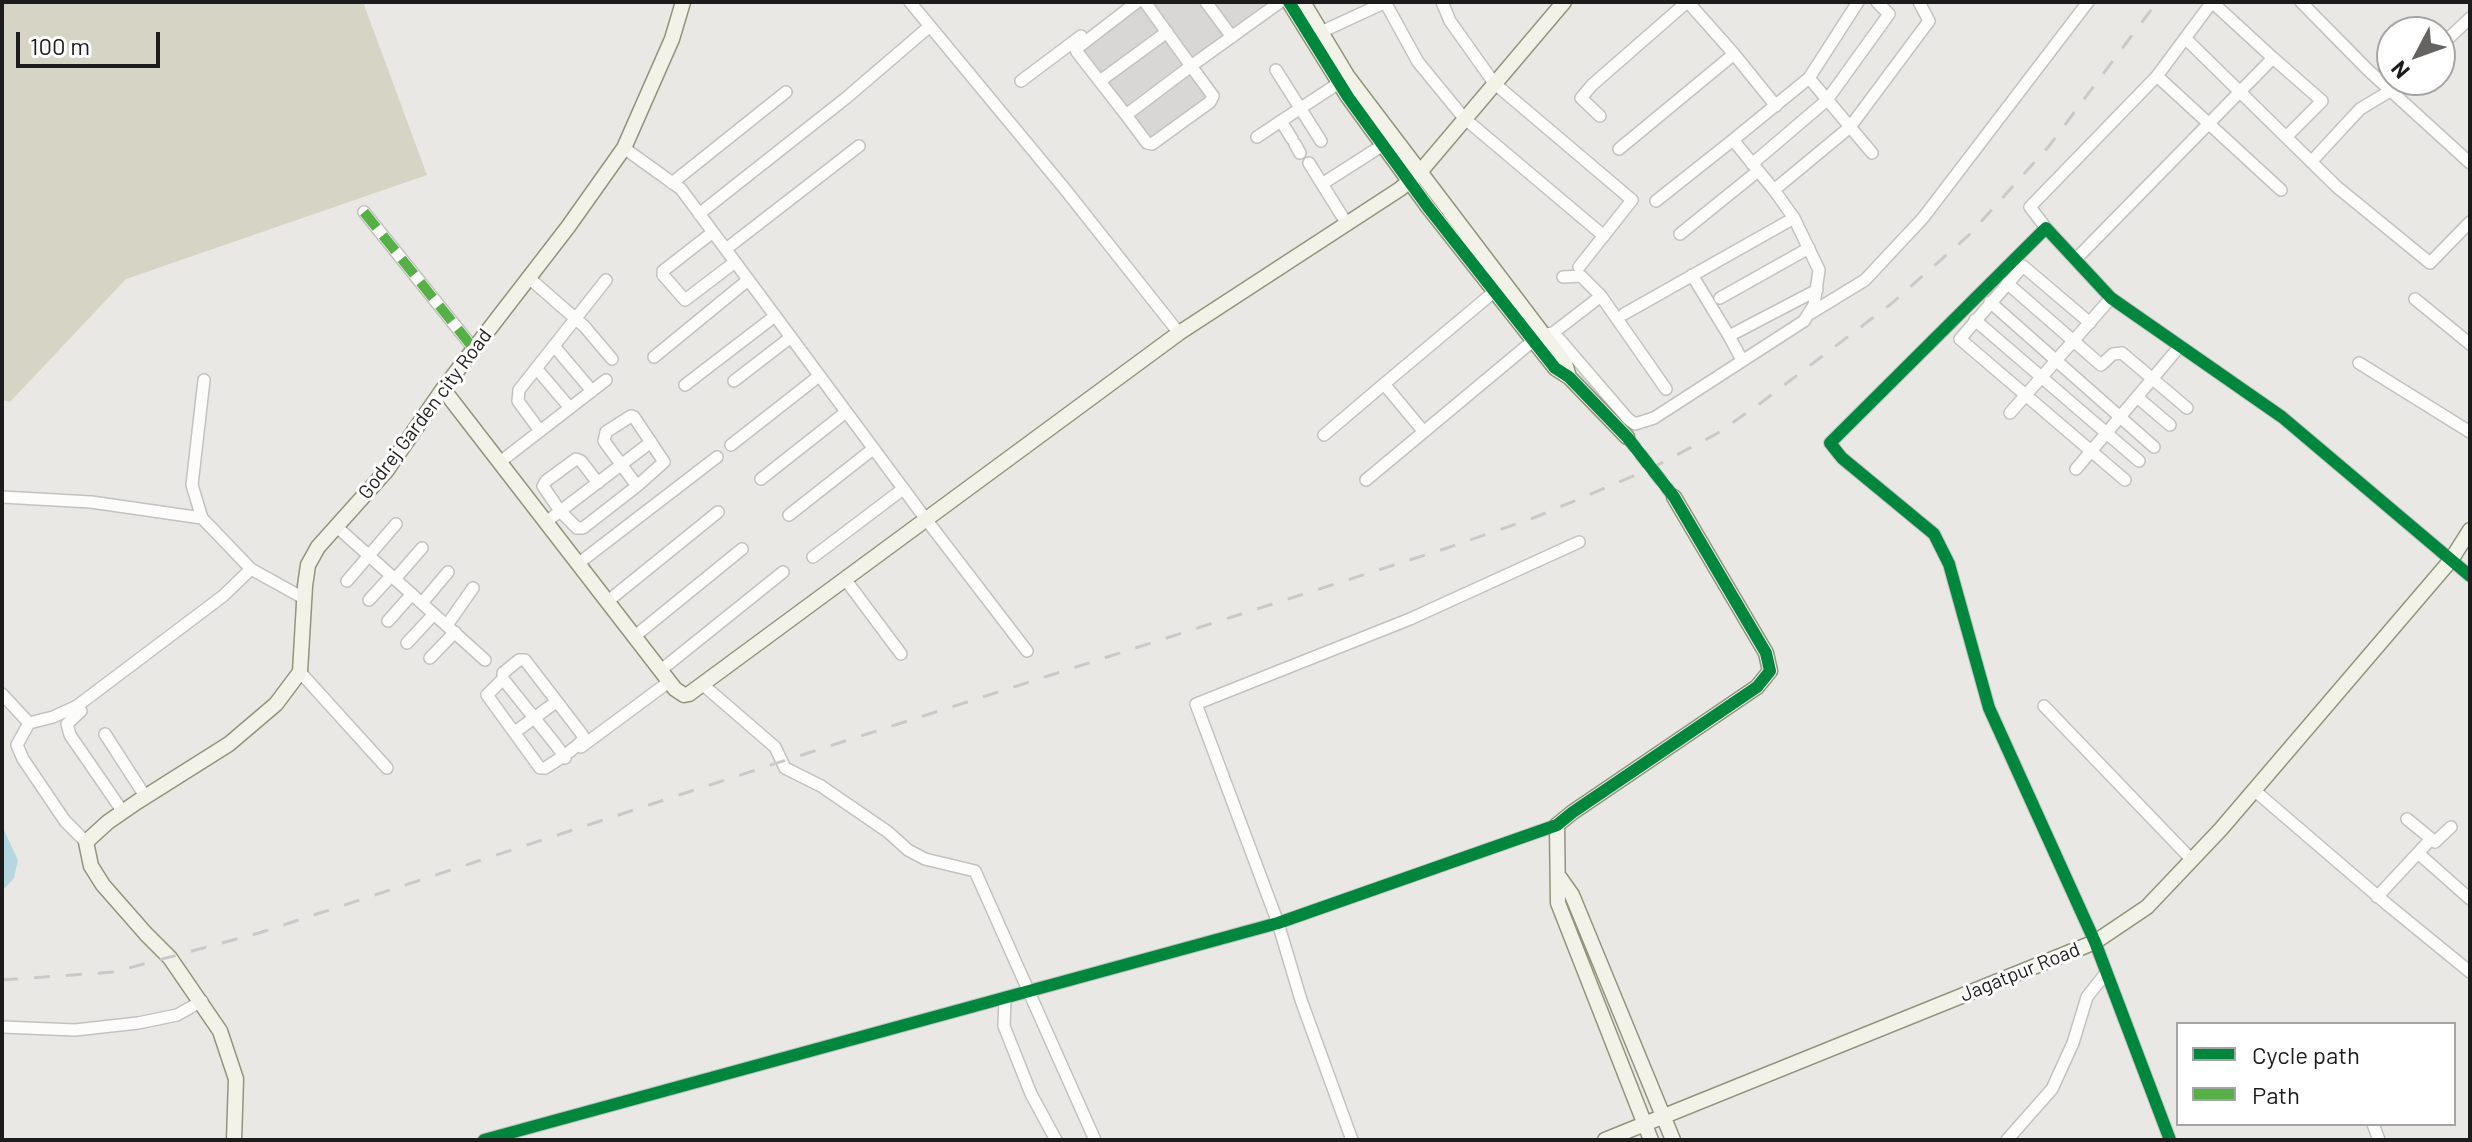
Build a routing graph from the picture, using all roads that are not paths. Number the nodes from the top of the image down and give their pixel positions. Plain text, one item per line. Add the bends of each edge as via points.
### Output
1 (682, 2) edge
2 (910, 2) edge
3 (1126, 2) edge
4 (1137, 2) edge
5 (1145, 2) edge
6 (1206, 2) edge
7 (1289, 2) edge
8 (1303, 2) edge
9 (1385, 2) edge
10 (1442, 2) edge
11 (1564, 2) edge
12 (1688, 2) edge
13 (1858, 2) edge
14 (1877, 2) edge
15 (1919, 2) edge
16 (2088, 2) edge
17 (2212, 2) edge
18 (1272, 4) edge
19 (2307, 4) edge
20 (930, 26) junction
21 (1167, 32) junction
22 (1321, 32) junction
23 (1232, 37) junction
24 (2185, 38) junction
25 (1734, 54) junction
26 (2273, 58) junction
27 (1191, 66) junction
28 (1276, 70) dead end
29 (2157, 76) junction
30 (2376, 76) edge
31 (1809, 78) junction
32 (1021, 81) dead end
33 (1100, 81) junction
34 (1339, 83) junction
35 (1494, 83) junction
36 (786, 92) dead end
37 (2241, 92) junction
38 (2382, 96) edge
39 (2396, 96) edge
40 (1827, 100) junction
41 (1776, 106) junction
42 (1300, 108) junction
43 (1126, 115) junction
44 (1600, 116) dead end
45 (1464, 118) junction
46 (1281, 121) junction
47 (2209, 125) junction
48 (1850, 127) junction
49 (1257, 137) dead end
50 (2286, 137) junction
51 (1733, 140) junction
52 (1321, 141) dead end
53 (1296, 145) dead end
54 (1383, 145) junction
55 (859, 146) dead end
56 (624, 148) junction
57 (1619, 149) dead end
58 (1872, 153) dead end
59 (2311, 162) junction
60 (1309, 163) dead end
61 (2470, 163) edge
62 (1755, 168) junction
63 (1415, 177) junction
64 (672, 183) junction
65 (1322, 184) junction
66 (1774, 190) junction
67 (2281, 190) dead end
68 (1656, 201) dead end
69 (364, 212) dead end
70 (699, 214) junction
71 (1794, 218) junction
72 (2470, 222) edge
73 (1347, 224) junction
74 (2046, 228) junction
75 (713, 232) junction
76 (1680, 234) dead end
77 (1604, 236) junction
78 (1809, 248) junction
79 (726, 249) junction
80 (2076, 259) junction
81 (735, 262) junction
82 (1579, 267) dead end
83 (1692, 275) junction
84 (1563, 277) dead end
85 (529, 278) junction
86 (606, 280) dead end
87 (748, 280) junction
88 (2007, 283) junction
89 (1817, 290) junction
90 (1495, 291) junction
91 (1601, 296) junction
92 (1720, 298) dead end
93 (2111, 298) junction
94 (2415, 299) dead end
95 (1990, 302) junction
96 (1811, 313) junction
97 (1624, 314) dead end
98 (775, 316) junction
99 (575, 318) junction
100 (1975, 320) junction
101 (2090, 323) junction
102 (1179, 333) junction
103 (1542, 336) junction
104 (1729, 336) junction
105 (791, 337) junction
106 (2074, 341) junction
107 (2470, 344) edge
108 (554, 346) junction
109 (2180, 346) junction
110 (474, 349) junction
111 (654, 357) dead end
112 (612, 359) dead end
113 (1742, 360) junction
114 (2057, 360) junction
115 (2359, 363) dead end
116 (536, 368) junction
117 (819, 376) junction
118 (2042, 377) junction
119 (2152, 378) junction
120 (204, 380) dead end
121 (606, 380) dead end
122 (734, 381) dead end
123 (1384, 384) junction
124 (685, 385) dead end
125 (443, 389) junction
126 (1666, 389) dead end
127 (592, 391) junction
128 (2026, 395) junction
129 (2137, 397) junction
130 (570, 408) junction
131 (2187, 408) dead end
132 (846, 412) junction
133 (2010, 413) dead end
134 (2120, 417) junction
135 (2170, 425) dead end
136 (540, 431) junction
137 (1424, 432) junction
138 (2470, 432) edge
139 (2106, 433) junction
140 (1324, 435) dead end
141 (1627, 437) tunnel mouth
142 (651, 442) junction
143 (731, 445) dead end
144 (2154, 447) dead end
145 (873, 449) junction
146 (2091, 452) junction
147 (717, 457) dead end
148 (2139, 461) dead end
149 (500, 462) junction
150 (621, 465) junction
151 (2076, 469) dead end
152 (761, 479) dead end
153 (1366, 480) dead end
154 (2125, 480) dead end
155 (598, 483) junction
156 (637, 486) junction
157 (903, 489) junction
158 (2, 497) edge
159 (1674, 497) tunnel mouth
160 (560, 511) junction
161 (718, 512) dead end
162 (789, 515) dead end
163 (202, 518) junction
164 (925, 518) junction
165 (546, 522) junction
166 (396, 524) dead end
167 (337, 527) junction
168 (2470, 530) edge
169 (1579, 542) dead end
170 (422, 548) dead end
171 (742, 549) dead end
172 (369, 556) junction
173 (813, 557) dead end
174 (2451, 560) junction
175 (579, 563) junction
176 (251, 569) junction
177 (448, 572) dead end
178 (783, 572) dead end
179 (2470, 576) edge
180 (393, 577) junction
181 (845, 579) junction
182 (347, 581) dead end
183 (473, 588) dead end
184 (417, 598) junction
185 (305, 599) junction
186 (369, 600) dead end
187 (608, 601) junction
188 (434, 614) junction
189 (388, 621) dead end
190 (451, 629) junction
191 (635, 636) junction
192 (407, 643) dead end
193 (1027, 651) dead end
194 (901, 654) dead end
195 (430, 658) dead end
196 (485, 660) dead end
197 (300, 672) junction
198 (666, 675) junction
199 (503, 679) junction
200 (702, 684) junction
201 (2, 694) edge
202 (556, 702) junction
203 (2044, 706) dead end
204 (81, 711) dead end
205 (534, 718) junction
206 (29, 723) junction
207 (515, 732) junction
208 (105, 734) dead end
209 (564, 757) junction
210 (387, 768) dead end
211 (546, 774) dead end
212 (2254, 790) junction
213 (145, 796) junction
214 (123, 812) junction
215 (2407, 819) dead end
216 (1557, 825) junction
217 (2451, 827) dead end
218 (2431, 839) junction
219 (86, 842) junction
220 (2418, 853) junction
221 (2192, 860) junction
222 (1560, 878) junction
223 (2377, 897) junction
224 (2470, 899) edge
225 (1278, 923) junction
226 (2095, 942) junction
227 (1604, 972) junction
228 (2470, 972) edge
229 (2106, 973) junction
230 (1588, 978) junction
231 (1030, 992) junction
232 (1005, 999) junction
233 (202, 1001) junction
234 (216, 1026) junction
235 (2, 1027) edge
236 (1664, 1117) junction
237 (1645, 1125) junction
238 (227, 1140) edge
239 (234, 1140) edge
240 (484, 1140) edge
241 (1056, 1140) edge
242 (1095, 1140) edge
243 (1352, 1140) edge
244 (1605, 1140) edge
245 (1651, 1140) edge
246 (1673, 1140) edge
247 (2007, 1140) edge
248 (2170, 1140) edge

1 - 56 street, Godrej Garden city Road via 672,39
2 - 20 street
3 - 32 street
4 - 33 street via 1076,49
5 - 21 street
6 - 23 street
7 - 34 street
8 - 22 street
9 - 22 street
9 - 45 street via 1418,62
10 - 35 street
11 - 35 street
12 - 25 street
12 - 44 street via 1581,98
13 - 31 street
14 - 40 street via 1889,14
15 - 48 street via 1929,21
16 - 96 street via 1923,218 1865,280
17 - 24 street
17 - 26 street
18 - 23 street
19 - 30 street
20 - 70 street
20 - 102 street
21 - 27 street
21 - 33 street
22 - 63 street
23 - 27 street
24 - 29 street
24 - 37 street
25 - 41 street
25 - 57 street
26 - 37 street
26 - 50 street via 2322,101
27 - 43 street
27 - 43 street via 1213,96 1210,102 1150,144
28 - 42 street
29 - 47 street
29 - 74 street via 2030,207
31 - 40 street
31 - 41 street
33 - 43 street
34 - 42 street
34 - 54 street
35 - 45 street
35 - 77 street via 1632,200
36 - 64 street
37 - 47 street
37 - 50 street
38 - 59 street via 2360,109
39 - 61 street
40 - 48 street
40 - 62 street
41 - 51 street
42 - 46 street
42 - 52 street
45 - 63 street
45 - 77 street
46 - 49 street
46 - 53 street
47 - 67 street
47 - 80 street
48 - 58 street
48 - 66 street
50 - 59 street
51 - 62 street
51 - 68 street
54 - 63 street
54 - 65 street
55 - 79 street
56 - 64 street
56 - 85 street, Godrej Garden city Road
59 - 72 street via 2430,263
60 - 65 street
62 - 66 street
62 - 76 street
63 - 73 street
63 - 90 street
63 - 103 street
64 - 70 street
65 - 73 street
66 - 71 street
69 - 110 street
70 - 75 street
71 - 78 street
71 - 83 street
73 - 102 street
74 - 80 street
74 - 226 street via 1830,443 1934,534 1955,581 1989,708
75 - 79 street
75 - 81 street via 663,275 685,300
77 - 82 street
78 - 89 street via 1819,270
78 - 92 street
79 - 81 street
80 - 93 street
81 - 87 street
83 - 97 street
83 - 104 street
84 - 91 street via 1581,276
85 - 99 street
85 - 110 street, Godrej Garden city Road
86 - 99 street
87 - 98 street
87 - 111 street
88 - 95 street
88 - 101 street via 2023,266
88 - 106 street
89 - 96 street
89 - 104 street
90 - 103 street
90 - 123 street
91 - 103 street
91 - 126 street
93 - 101 street
93 - 109 street
94 - 107 street
95 - 100 street
95 - 114 street
96 - 113 street
98 - 105 street
98 - 124 street
99 - 108 street
99 - 112 street
100 - 118 street
100 - 128 street via 1960,339
101 - 106 street
102 - 164 street
103 - 113 street via 1635,424 1654,418
103 - 137 street
103 - 141 street via 1565,363 1569,377
104 - 113 street
105 - 117 street
105 - 122 street
106 - 114 street
106 - 119 street via 2101,365 2122,353
108 - 116 street
108 - 127 street
109 - 119 street
109 - 174 street via 2282,417
110 - 125 street, Godrej Garden city Road
114 - 118 street
114 - 134 street
115 - 138 street
116 - 130 street
116 - 136 street via 517,396
117 - 132 street
117 - 143 street
118 - 128 street
118 - 139 street
119 - 129 street
119 - 131 street
120 - 163 street via 192,485
121 - 127 street
123 - 137 street
123 - 140 street
125 - 149 street
125 - 167 street, Godrej Garden city Road via 387,470
127 - 130 street
128 - 133 street
128 - 146 street
129 - 134 street
129 - 135 street
130 - 136 street
132 - 145 street
132 - 152 street
134 - 139 street
134 - 144 street
136 - 149 street
137 - 153 street
139 - 146 street
139 - 148 street
142 - 150 street
142 - 150 street via 634,417 606,432 604,441
142 - 156 street via 664,462
145 - 157 street
145 - 162 street
146 - 151 street
146 - 154 street
147 - 175 street
149 - 165 street
150 - 155 street
150 - 156 street
155 - 160 street
155 - 160 street via 581,461 571,460 543,486
156 - 160 street via 583,528 573,527
157 - 164 street
157 - 173 street
158 - 163 street via 91,502
159 - 216 street via 1766,653 1770,671 1757,687
160 - 165 street
161 - 187 street
163 - 176 street
164 - 181 street
164 - 193 street
165 - 175 street
166 - 172 street
167 - 172 street
167 - 185 street, Godrej Garden city Road via 308,565
168 - 174 street, Jagatpur Road
169 - 225 street via 1410,619 1196,704
170 - 180 street
171 - 191 street
172 - 180 street
172 - 182 street
174 - 179 street
174 - 212 street, Jagatpur Road
175 - 187 street
176 - 185 street
176 - 206 street via 77,706
177 - 184 street
178 - 198 street
180 - 184 street
180 - 186 street
181 - 194 street
181 - 200 street
183 - 190 street
184 - 188 street
184 - 189 street
185 - 197 street, Godrej Garden city Road
187 - 191 street
188 - 190 street
188 - 192 street
190 - 195 street
190 - 196 street
191 - 198 street
197 - 210 street
197 - 213 street via 276,704 229,744
198 - 200 street via 684,695
198 - 209 street
199 - 202 street via 509,667 525,660
199 - 205 street
199 - 207 street via 487,695
200 - 231 street via 775,747 785,768 821,786 925,859 975,871
201 - 206 street
202 - 205 street
202 - 209 street via 584,738
203 - 221 street
204 - 214 street via 67,724 70,735
205 - 207 street
205 - 209 street
206 - 219 street via 17,745 23,759 65,821
207 - 209 street via 540,768
208 - 213 street
209 - 211 street
212 - 221 street, Jagatpur Road
212 - 223 street
213 - 214 street
214 - 219 street
215 - 218 street
216 - 222 street
216 - 225 street
217 - 218 street via 2439,841
218 - 220 street
219 - 233 street via 91,866 103,885
220 - 223 street
220 - 224 street
221 - 226 street, Jagatpur Road via 2147,907
222 - 227 street
222 - 230 street via 1558,903
223 - 228 street
225 - 231 street
225 - 243 street
226 - 229 street
226 - 236 street, Jagatpur Road
227 - 230 street
227 - 236 street
229 - 247 street via 2087,997 2052,1089
229 - 248 street
230 - 237 street
231 - 232 street
231 - 242 street
232 - 240 street
232 - 241 street via 1004,1026
233 - 234 street
233 - 235 street via 177,1015 138,1023 75,1030
234 - 238 street via 230,1078
234 - 239 street via 236,1079
236 - 237 street, Jagatpur Road
236 - 246 street
237 - 244 street, Jagatpur Road
237 - 245 street

